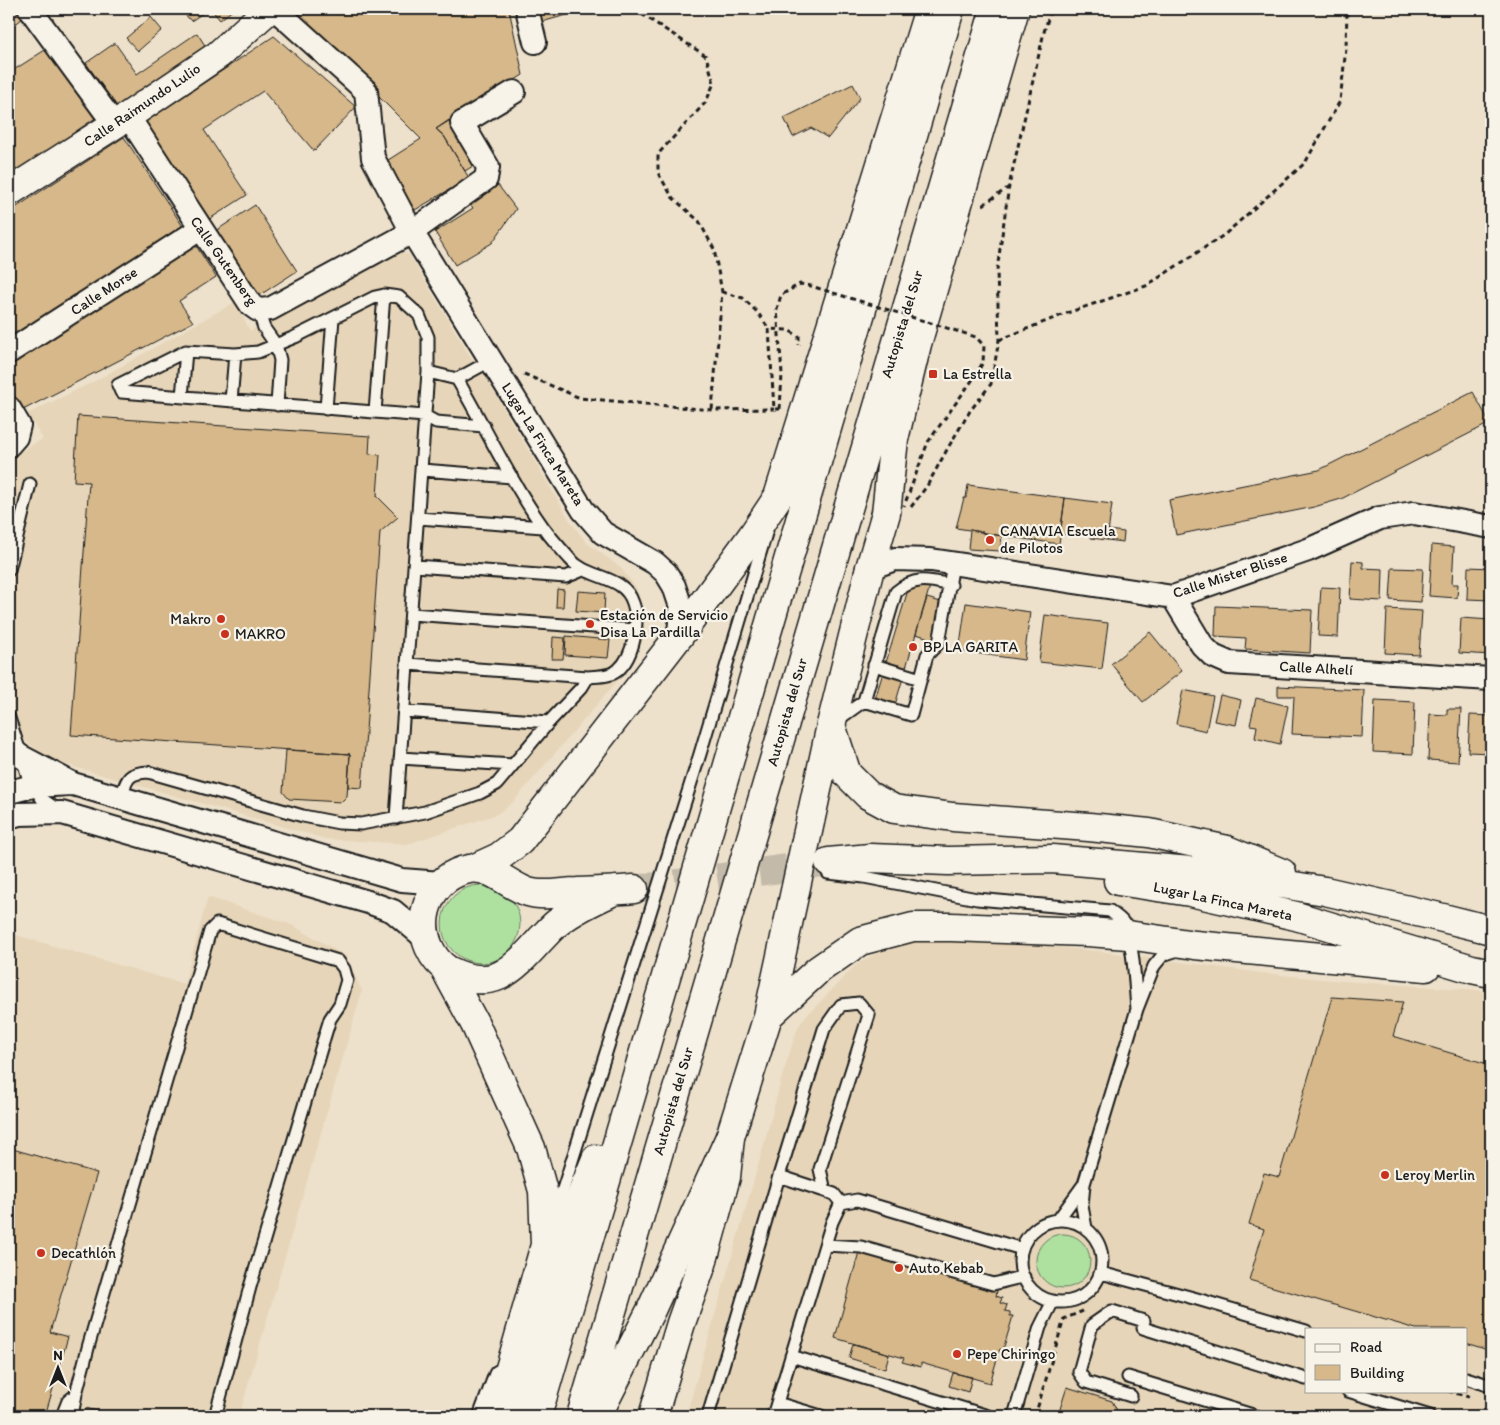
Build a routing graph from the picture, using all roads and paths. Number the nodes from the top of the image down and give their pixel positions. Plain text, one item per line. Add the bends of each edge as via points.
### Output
1 (30, 9) edge
2 (269, 9) edge
3 (275, 9) edge
4 (527, 9) edge
5 (636, 9) edge
6 (929, 9) edge
7 (950, 9) edge
8 (995, 9) edge
9 (1015, 9) edge
10 (1051, 9) edge
11 (1346, 9) edge
12 (535, 42) dead end
13 (514, 92) dead end
14 (122, 120) junction
15 (9, 192) edge
16 (200, 229) junction
17 (412, 232) junction
18 (722, 292) junction
19 (384, 295) junction
20 (258, 310) junction
21 (333, 318) junction
22 (769, 328) junction
23 (999, 340) junction
24 (276, 345) junction
25 (186, 351) junction
26 (9, 352) edge
27 (800, 353) dead end
28 (235, 354) junction
29 (492, 360) junction
30 (428, 372) junction
31 (458, 379) junction
32 (182, 397) junction
33 (231, 401) junction
34 (277, 405) junction
35 (326, 409) junction
36 (774, 409) junction
37 (712, 410) junction
38 (375, 412) junction
39 (425, 416) junction
40 (484, 426) junction
41 (422, 470) junction
42 (512, 477) junction
43 (30, 484) dead end
44 (778, 497) junction
45 (900, 510) junction
46 (418, 518) junction
47 (543, 527) junction
48 (1491, 527) edge
49 (415, 566) junction
50 (870, 568) junction
51 (9, 570) edge
52 (583, 570) junction
53 (945, 570) junction
54 (1173, 596) junction
55 (411, 614) junction
56 (636, 630) junction
57 (679, 636) junction
58 (407, 664) junction
59 (874, 665) junction
60 (588, 677) junction
61 (921, 679) junction
62 (1491, 679) edge
63 (864, 701) junction
64 (404, 711) junction
65 (9, 718) edge
66 (549, 722) junction
67 (831, 725) junction
68 (14, 751) edge
69 (400, 758) junction
70 (513, 765) junction
71 (73, 784) junction
72 (32, 786) junction
73 (9, 792) edge
74 (121, 797) junction
75 (62, 813) junction
76 (9, 817) edge
77 (396, 818) junction
78 (948, 861) junction
79 (828, 867) joint
80 (475, 868) junction
81 (441, 883) junction
82 (1325, 891) junction
83 (1491, 930) edge
84 (1128, 935) junction
85 (425, 938) junction
86 (1195, 945) junction
87 (444, 967) junction
88 (1482, 971) edge
89 (1137, 1008) junction
90 (768, 1016) junction
91 (654, 1017) junction
92 (730, 1137) junction
93 (779, 1176) junction
94 (1084, 1184) junction
95 (825, 1191) junction
96 (841, 1203) junction
97 (1058, 1220) junction
98 (1086, 1228) junction
99 (545, 1245) junction
100 (824, 1245) junction
101 (1022, 1249) junction
102 (1101, 1273) junction
103 (1024, 1277) junction
104 (1053, 1301) junction
105 (522, 1322) junction
106 (1305, 1331) edge
107 (791, 1356) junction
108 (1128, 1378) dead end
109 (1305, 1378) edge
110 (1468, 1379) edge
111 (1491, 1386) edge
112 (1351, 1392) edge
113 (76, 1394) junction
114 (1131, 1396) dead end
115 (777, 1403) junction
116 (215, 1415) edge
117 (62, 1416) edge
118 (72, 1416) edge
119 (485, 1416) edge
120 (497, 1416) edge
121 (508, 1416) edge
122 (537, 1416) edge
123 (581, 1416) edge
124 (597, 1416) edge
125 (653, 1416) edge
126 (708, 1416) edge
127 (773, 1416) edge
128 (821, 1416) edge
129 (988, 1416) edge
130 (1014, 1416) edge
131 (1256, 1416) edge
132 (1430, 1416) edge

1 - 14 street, Calle Gutenberg
2 - 14 main road, Calle Raimundo Lulio via 218,54
3 - 17 street, Lugar La Finca Mareta via 366,91 373,158
4 - 12 street
5 - 18 path via 706,56 714,83 706,102 658,154 658,173 673,198 699,221 714,249
6 - 44 main road
7 - 91 main road
8 - 123 main road, Autopista del Sur
9 - 45 main road via 917,344 894,439
10 - 23 path via 1009,186 997,270
11 - 23 path via 1346,48 1340,100 1305,163 1224,235 1146,286
13 - 17 street, Calle Gutenberg via 462,123 488,167 486,179
14 - 15 main road, Calle Raimundo Lulio
14 - 16 street, Calle Gutenberg
16 - 20 street, Calle Gutenberg via 251,305
16 - 26 street, Calle Morse
17 - 20 street, Calle Gutenberg via 270,309
17 - 29 street, Lugar La Finca Mareta
18 - 22 path via 744,298
18 - 37 path
19 - 21 lane
19 - 30 lane via 399,297 419,315 428,337
19 - 38 lane
20 - 24 lane via 264,328
21 - 24 lane
21 - 35 lane
22 - 27 path via 788,330 799,336
22 - 36 path
23 - 45 path via 991,384 970,411 927,486
24 - 28 lane via 258,352
24 - 34 lane via 280,360
25 - 28 lane
25 - 32 lane
25 - 32 lane via 118,385 122,392
28 - 33 lane
29 - 31 lane
29 - 37 path via 580,398
29 - 57 street, Lugar La Finca Mareta via 583,510 603,533 655,563 666,573 681,608
30 - 31 lane
30 - 39 lane
31 - 40 lane
32 - 33 lane
33 - 34 lane
34 - 35 lane
35 - 38 lane
36 - 37 path
36 - 45 path, bridge via 780,409 782,374 777,309 781,295 800,284 976,338 984,346 983,362 928,442
38 - 39 lane
39 - 40 lane via 436,422
39 - 41 lane
40 - 42 lane
41 - 42 lane
41 - 46 lane
42 - 47 lane
43 - 51 lane
44 - 57 main road
44 - 99 lane
45 - 50 main road
45 - 53 street, Calle Mister Blisse via 893,539
46 - 47 lane
46 - 49 lane
47 - 52 lane via 572,562
48 - 54 street, Calle Mister Blisse via 1414,514 1380,518 1308,550
49 - 52 lane via 566,577
49 - 55 lane
50 - 53 street, Calle Mister Blisse via 895,559
50 - 67 main road
52 - 56 lane via 619,583 627,590 636,615
53 - 54 street, Calle Mister Blisse
53 - 59 lane via 905,585 896,592
53 - 61 lane via 939,643 927,656
54 - 62 street, Calle Alhelí via 1202,644 1213,656 1230,663
55 - 56 lane
55 - 58 lane
56 - 60 lane via 632,645 618,670 608,675
57 - 80 main road via 520,841 499,857
58 - 60 lane
58 - 64 lane
59 - 61 lane
59 - 63 lane
60 - 66 lane
61 - 63 lane via 911,715
63 - 67 lane
64 - 66 lane
64 - 69 lane
65 - 68 lane
66 - 70 lane
67 - 82 main road via 847,774 868,795 894,809 1149,834 1226,850
67 - 90 main road
68 - 71 street
68 - 72 lane
69 - 70 lane
69 - 77 lane
70 - 77 lane via 497,784 480,793 425,812
71 - 72 street
71 - 74 street
72 - 73 street
72 - 75 lane via 42,799
74 - 77 lane via 128,778 148,772 303,816 361,824
74 - 81 street via 402,880
75 - 76 street via 26,813
75 - 85 street via 368,902 393,911
78 - 79 main road, Lugar La Finca Mareta via 870,858
78 - 82 main road, Lugar La Finca Mareta via 1052,859 1214,873
78 - 88 main road, Lugar La Finca Mareta via 1057,871 1190,892 1296,916
79 - 84 lane via 977,899 1110,911 1124,922
80 - 81 main road via 454,874
80 - 87 main road via 542,895 625,890 585,904 556,924 522,960 502,975 470,979
81 - 85 main road via 425,908
82 - 83 main road, Lugar La Finca Mareta
84 - 86 main road
84 - 89 lane
84 - 90 main road via 913,928 860,941 818,970
85 - 87 main road via 432,954
86 - 88 main road
86 - 89 lane via 1162,955 1154,966
87 - 99 main road via 475,1024 531,1148 543,1190
89 - 94 lane
90 - 92 main road
91 - 121 main road via 569,1225
91 - 122 main road
92 - 124 main road via 651,1310
92 - 125 main road via 726,1177 702,1264
93 - 95 lane
93 - 95 lane via 824,1029 841,1004 859,1003 870,1015 820,1169
93 - 126 lane
94 - 97 lane
94 - 98 lane via 1082,1206
95 - 96 lane via 834,1194
96 - 100 lane
96 - 101 lane via 857,1200
97 - 98 lane
97 - 101 lane via 1036,1229
98 - 102 lane via 1100,1248
99 - 105 main road
100 - 103 lane via 861,1247 993,1284
100 - 107 lane
101 - 103 lane
102 - 104 lane via 1096,1284 1077,1298
102 - 106 lane
103 - 104 lane via 1031,1288
104 - 130 lane via 1040,1327
105 - 119 street
105 - 120 main road
107 - 115 lane
107 - 129 lane
108 - 131 lane
109 - 114 lane via 1112,1311 1092,1325 1079,1372 1086,1382
110 - 111 lane
112 - 132 lane
113 - 116 lane via 210,931 217,924 338,961 347,980 340,1004 330,1019 312,1078
113 - 117 lane via 68,1401
113 - 118 lane
115 - 127 lane
115 - 128 lane

